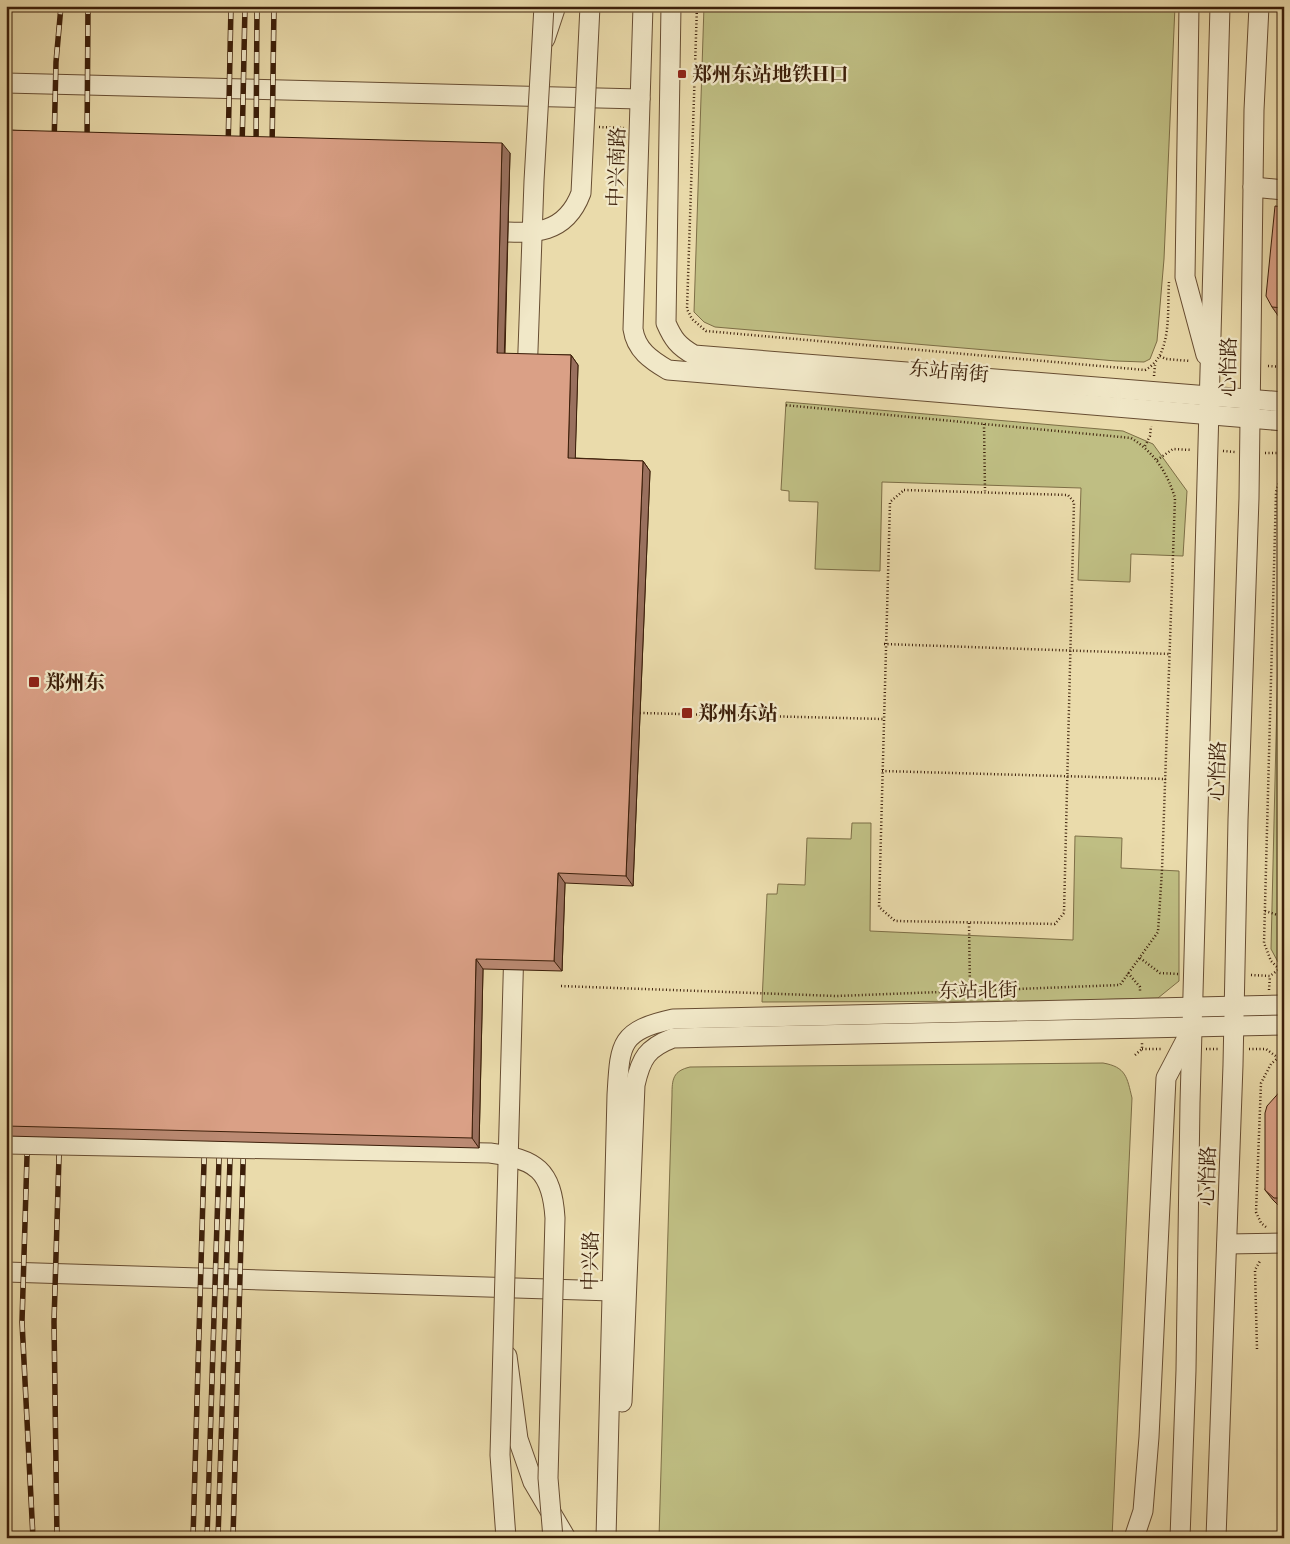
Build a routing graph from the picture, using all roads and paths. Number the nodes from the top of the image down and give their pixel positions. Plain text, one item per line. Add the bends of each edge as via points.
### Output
1 (544, 6) edge
2 (556, 6) edge
3 (590, 6) edge
4 (643, 6) edge
5 (671, 6) edge
6 (696, 6) edge
7 (1189, 6) edge
8 (1220, 6) edge
9 (1258, 6) edge
10 (541, 52) junction
11 (6, 83) edge
12 (640, 99) junction
13 (1253, 187) junction
14 (1284, 190) edge
15 (466, 230) edge
16 (1177, 278) junction
17 (633, 329) joint
18 (1211, 375) junction
19 (527, 392) edge
20 (1250, 400) junction
21 (1284, 402) edge
22 (784, 405) dead end
23 (1210, 406) junction
24 (1250, 418) junction
25 (1284, 421) edge
26 (984, 424) junction
27 (1284, 467) edge
28 (985, 491) junction
29 (884, 644) junction
30 (1070, 650) junction
31 (1170, 654) junction
32 (640, 713) dead end
33 (882, 719) junction
34 (882, 771) junction
35 (1067, 776) junction
36 (1166, 779) junction
37 (1265, 911) junction
38 (1284, 918) edge
39 (969, 923) junction
40 (507, 930) edge
41 (1284, 974) edge
42 (561, 986) dead end
43 (970, 991) junction
44 (1234, 1006) junction
45 (1284, 1006) edge
46 (1193, 1008) junction
47 (673, 1019) joint
48 (1284, 1025) edge
49 (1234, 1026) junction
50 (1192, 1027) junction
51 (673, 1038) joint
52 (1142, 1049) dead end
53 (1186, 1050) junction
54 (1233, 1050) junction
55 (1284, 1053) edge
56 (1277, 1057) junction
57 (6, 1144) edge
58 (1268, 1228) dead end
59 (1284, 1243) edge
60 (1227, 1244) junction
61 (1267, 1258) dead end
62 (6, 1272) edge
63 (612, 1291) junction
64 (503, 1326) junction
65 (1257, 1349) dead end
66 (506, 1538) edge
67 (553, 1538) edge
68 (566, 1538) edge
69 (606, 1538) edge
70 (616, 1538) edge
71 (1134, 1538) edge
72 (1180, 1538) edge
73 (1216, 1538) edge

1 - 10 street, bridge
2 - 10 street, bridge
3 - 15 street, bridge via 581,193 577,204 564,221 550,228 526,232
4 - 12 street, 中兴南路
5 - 23 street, 东站南街 via 666,323 673,340 694,355
6 - 16 path via 688,309 692,319 706,331 1145,370 1154,365 1164,346
7 - 16 street
8 - 18 street, 心怡路
9 - 13 street, 心怡路
10 - 19 street, bridge
11 - 12 street
12 - 17 street, 中兴南路
13 - 14 street
13 - 20 street, 心怡路
16 - 18 street
17 - 23 street, 东站南街 via 634,339 642,352 668,370
18 - 23 street, 心怡路
20 - 21 street, 东站南街
20 - 23 street, 东站南街
20 - 24 street, 心怡路
22 - 26 path
23 - 24 street, 东站南街
23 - 46 street, 心怡路
24 - 25 street, 东站南街
24 - 44 street, 心怡路
26 - 28 path
26 - 31 path via 1131,438 1145,446 1157,460 1170,480 1174,498
27 - 37 path via 1276,492
28 - 29 path via 904,490 890,502
28 - 30 path via 1068,495 1074,502
29 - 30 path
29 - 33 path
30 - 31 path
30 - 35 path
31 - 36 path
32 - 33 path
33 - 34 path
34 - 35 path
34 - 39 path via 879,907 895,921
35 - 36 path
35 - 39 path via 1064,914 1055,924
36 - 43 path via 1158,932 1120,985
37 - 38 path
37 - 41 path via 1266,951 1270,961
39 - 43 path
40 - 64 street, bridge via 512,936 515,953
42 - 43 path via 837,996
44 - 45 street, 东站北街
44 - 46 street, 东站北街
44 - 49 street, 心怡路
46 - 47 street, 东站北街
46 - 50 street, 心怡路
47 - 63 street, 中兴路 via 649,1024 635,1032 625,1042 619,1056
48 - 49 street, 东站北街
49 - 50 street, 东站北街
49 - 54 street, 心怡路
50 - 51 street, 东站北街
50 - 53 street
51 - 70 street, 中兴路 via 655,1045 647,1053 639,1066 635,1085
52 - 53 path
53 - 54 path
53 - 71 street via 1166,1078 1149,1437 1142,1511
53 - 72 street, 心怡路 via 1186,1370
54 - 56 path via 1266,1049
54 - 60 street, 心怡路
55 - 56 path
56 - 58 path via 1265,1075 1259,1098 1256,1212 1261,1223
57 - 67 street, bridge via 490,1153 515,1156 531,1163 549,1180 556,1218 548,1478
59 - 60 street
60 - 73 street, 心怡路
61 - 65 path via 1260,1260 1255,1270
62 - 63 street
63 - 69 street, 中兴路
64 - 66 street, bridge via 500,1455
64 - 68 street, bridge via 518,1440 532,1482

